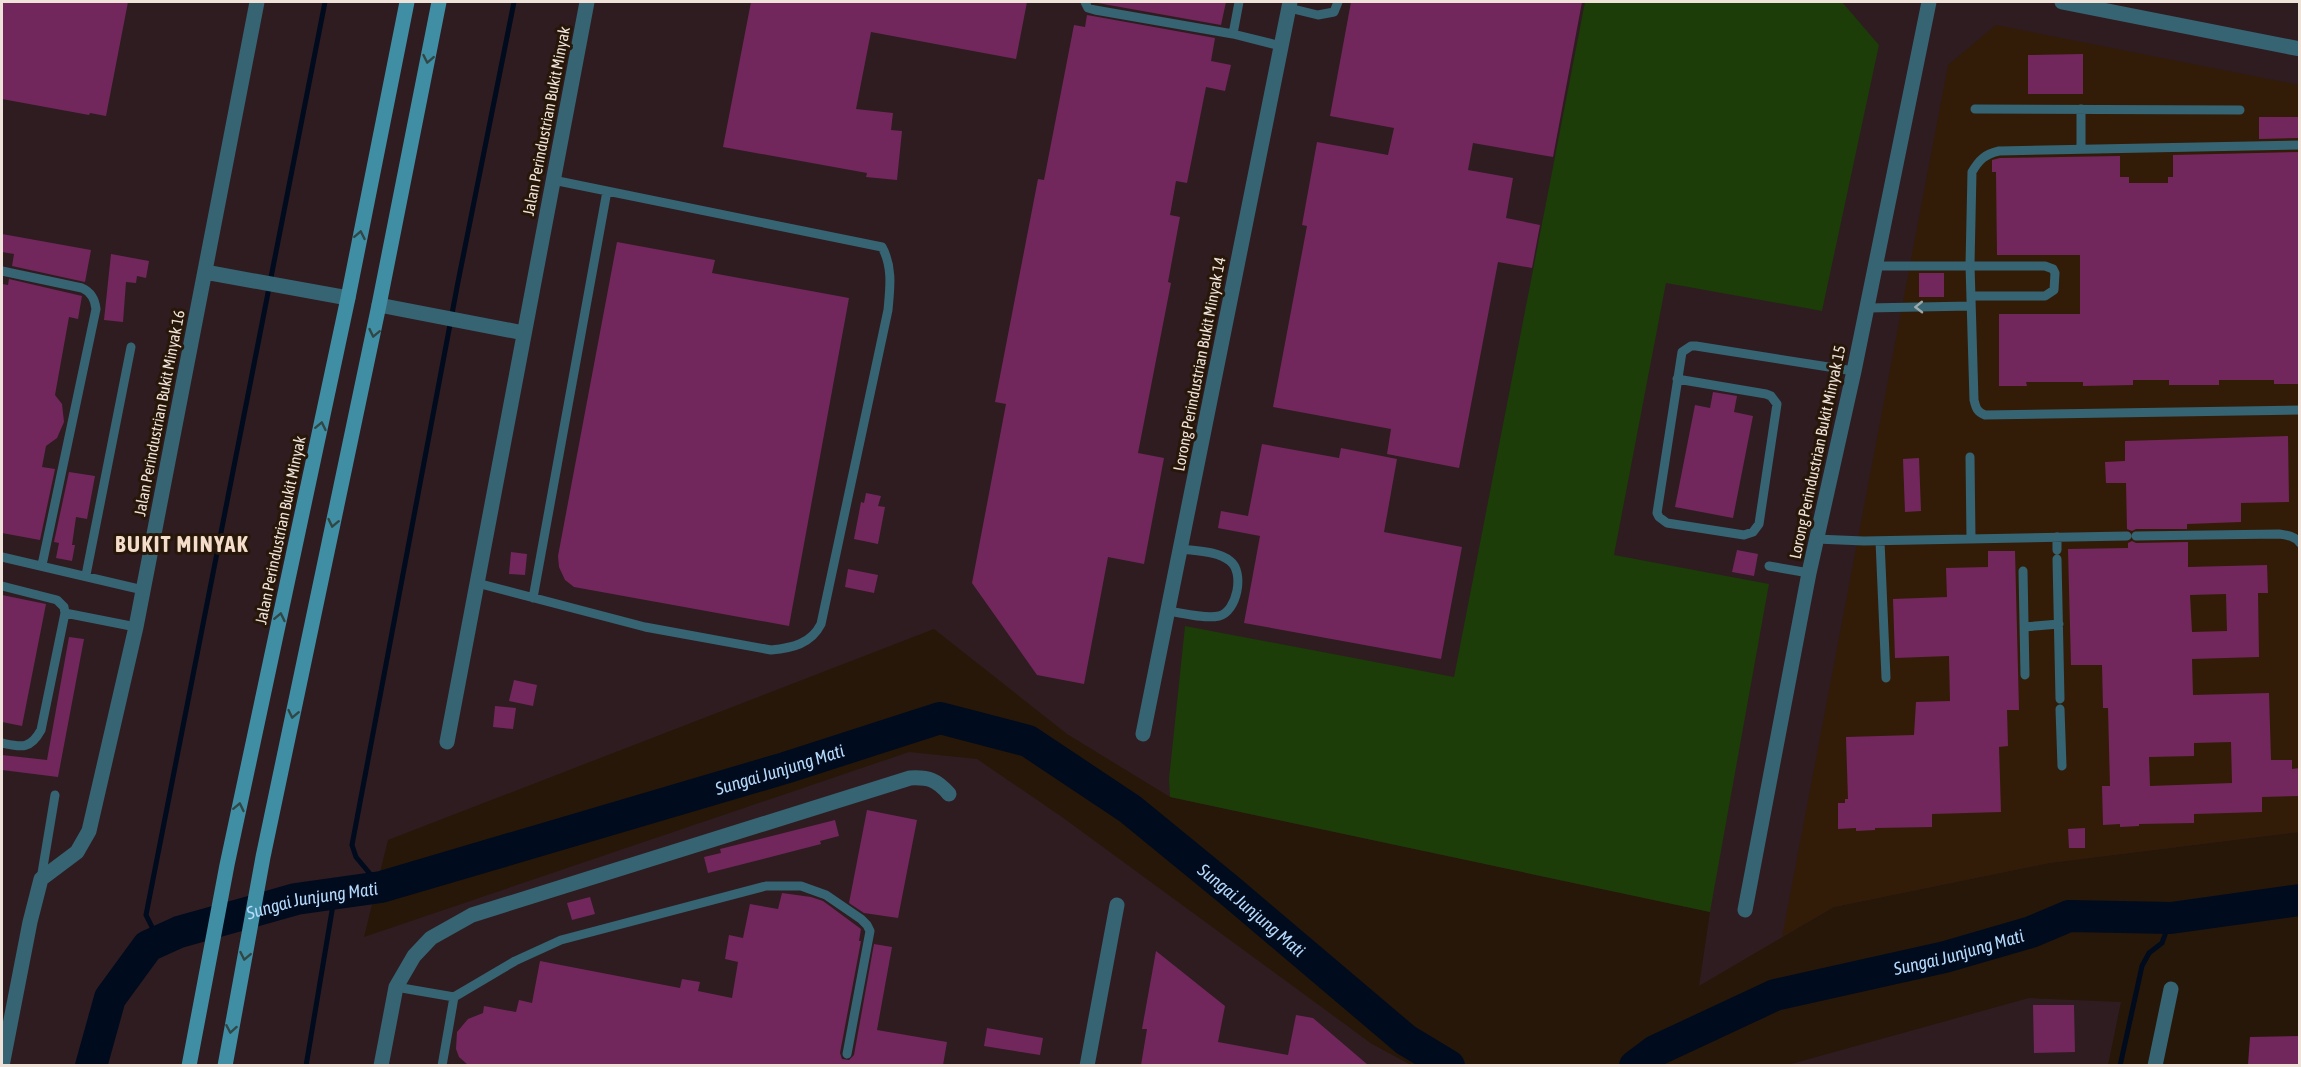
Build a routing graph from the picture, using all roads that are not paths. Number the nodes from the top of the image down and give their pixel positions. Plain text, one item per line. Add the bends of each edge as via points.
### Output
1 (257, 2) edge
2 (407, 2) edge
3 (439, 2) edge
4 (587, 2) edge
5 (1085, 2) edge
6 (1239, 2) edge
7 (1338, 2) edge
8 (1929, 2) edge
9 (2062, 2) edge
10 (1290, 5) edge
11 (2118, 7) edge
12 (1233, 34) junction
13 (1281, 46) junction
14 (2300, 49) edge
15 (1975, 109) dead end
16 (2081, 109) junction
17 (2240, 110) dead end
18 (2300, 145) edge
19 (2082, 149) junction
20 (553, 180) junction
21 (607, 191) junction
22 (1970, 265) junction
23 (1875, 266) junction
24 (2, 271) edge
25 (205, 272) junction
26 (348, 298) junction
27 (1971, 301) junction
28 (380, 305) junction
29 (1867, 308) junction
30 (524, 333) junction
31 (131, 347) dead end
32 (1854, 371) junction
33 (1677, 379) junction
34 (2300, 410) edge
35 (1970, 457) dead end
36 (2057, 537) junction
37 (1816, 539) junction
38 (1971, 539) junction
39 (1880, 541) junction
40 (2300, 543) edge
41 (1180, 549) junction
42 (2, 557) edge
43 (42, 565) junction
44 (1769, 566) dead end
45 (2023, 571) dead end
46 (1809, 573) junction
47 (86, 575) junction
48 (477, 584) junction
49 (2, 586) edge
50 (143, 590) junction
51 (533, 598) junction
52 (1168, 611) junction
53 (65, 613) junction
54 (2059, 624) junction
55 (136, 627) junction
56 (2024, 627) junction
57 (2025, 675) dead end
58 (1886, 678) dead end
59 (1143, 734) dead end
60 (447, 742) dead end
61 (2, 743) edge
62 (2062, 766) dead end
63 (949, 794) dead end
64 (55, 795) dead end
65 (41, 879) junction
66 (1117, 905) dead end
67 (1744, 910) dead end
68 (396, 987) junction
69 (2171, 989) dead end
70 (454, 997) junction
71 (847, 1054) dead end
72 (2, 1065) edge
73 (189, 1065) edge
74 (225, 1065) edge
75 (381, 1065) edge
76 (442, 1065) edge
77 (1087, 1065) edge
78 (2155, 1065) edge

1 - 25 street, Jalan Perindustrian Bukit Minyak 16
26 -> 2 main road, Jalan Perindustrian Bukit Minyak
3 -> 28 main road
4 - 20 street, Jalan Perindustrian Bukit Minyak
5 - 12 lane via 1095,10
6 - 12 lane
7 - 10 lane via 1334,12 1323,16
8 - 23 street, Lorong Perindustrian Bukit Minyak 15
9 - 11 street
10 - 13 street, Lorong Perindustrian Bukit Minyak 14
11 - 14 street
12 - 13 lane
13 - 41 street, Lorong Perindustrian Bukit Minyak 14
15 - 16 lane
16 - 17 lane
16 - 19 lane
18 - 19 lane
19 - 22 lane via 1999,151 1978,162 1972,172
20 - 21 lane
20 - 30 street, Jalan Perindustrian Bukit Minyak
21 - 51 lane
21 - 51 lane via 882,248 890,272 888,310 821,624 815,635 789,648 771,650 645,627
22 - 23 lane
22 - 27 lane
22 - 27 lane via 2045,266 2055,273 2054,290 2045,296
23 - 29 street, Lorong Perindustrian Bukit Minyak 15
24 - 43 lane via 82,288 95,301
25 - 26 street
25 - 50 street, Jalan Perindustrian Bukit Minyak 16
73 -> 26 main road, Jalan Perindustrian Bukit Minyak via 227,864
27 -> 29 lane
27 - 34 lane via 1974,400 1977,410 1985,415
28 - 30 street
28 -> 74 main road via 263,857
29 - 32 street, Lorong Perindustrian Bukit Minyak 15
30 - 48 street, Jalan Perindustrian Bukit Minyak
31 - 47 lane
32 - 33 lane via 1691,346 1683,352
32 - 37 street, Lorong Perindustrian Bukit Minyak 15
33 - 33 lane via 1656,507 1659,517 1667,522 1744,535 1753,532 1759,524 1778,409 1775,399 1766,394
35 - 38 lane
36 - 38 lane
36 - 40 lane via 2279,534 2289,535
36 - 54 lane
37 - 39 lane
37 - 46 street, Lorong Perindustrian Bukit Minyak 15
38 - 39 lane
39 - 58 lane
41 - 52 street, Lorong Perindustrian Bukit Minyak 14
41 - 52 lane via 1222,556 1236,566 1239,577 1233,608 1227,614
42 - 43 lane
43 - 47 lane
44 - 46 lane
45 - 56 lane
46 - 67 street, Lorong Perindustrian Bukit Minyak 15
47 - 50 lane
48 - 51 lane
48 - 60 street, Jalan Perindustrian Bukit Minyak
49 - 53 lane via 57,600
50 - 55 street, Jalan Perindustrian Bukit Minyak 16
52 - 59 street, Lorong Perindustrian Bukit Minyak 14
53 - 55 lane
53 - 61 lane via 41,730 29,745
54 - 56 lane
54 - 62 lane
55 - 65 street, Jalan Perindustrian Bukit Minyak 16 via 89,831 77,852
56 - 57 lane
63 - 68 street via 938,781 910,778 472,915 431,938 414,956
64 - 65 lane
65 - 72 street
66 - 77 street
68 - 70 lane
68 - 75 street
69 - 78 street
70 - 71 lane via 515,961 561,940 766,886 801,886 842,904 870,931
70 - 76 lane

